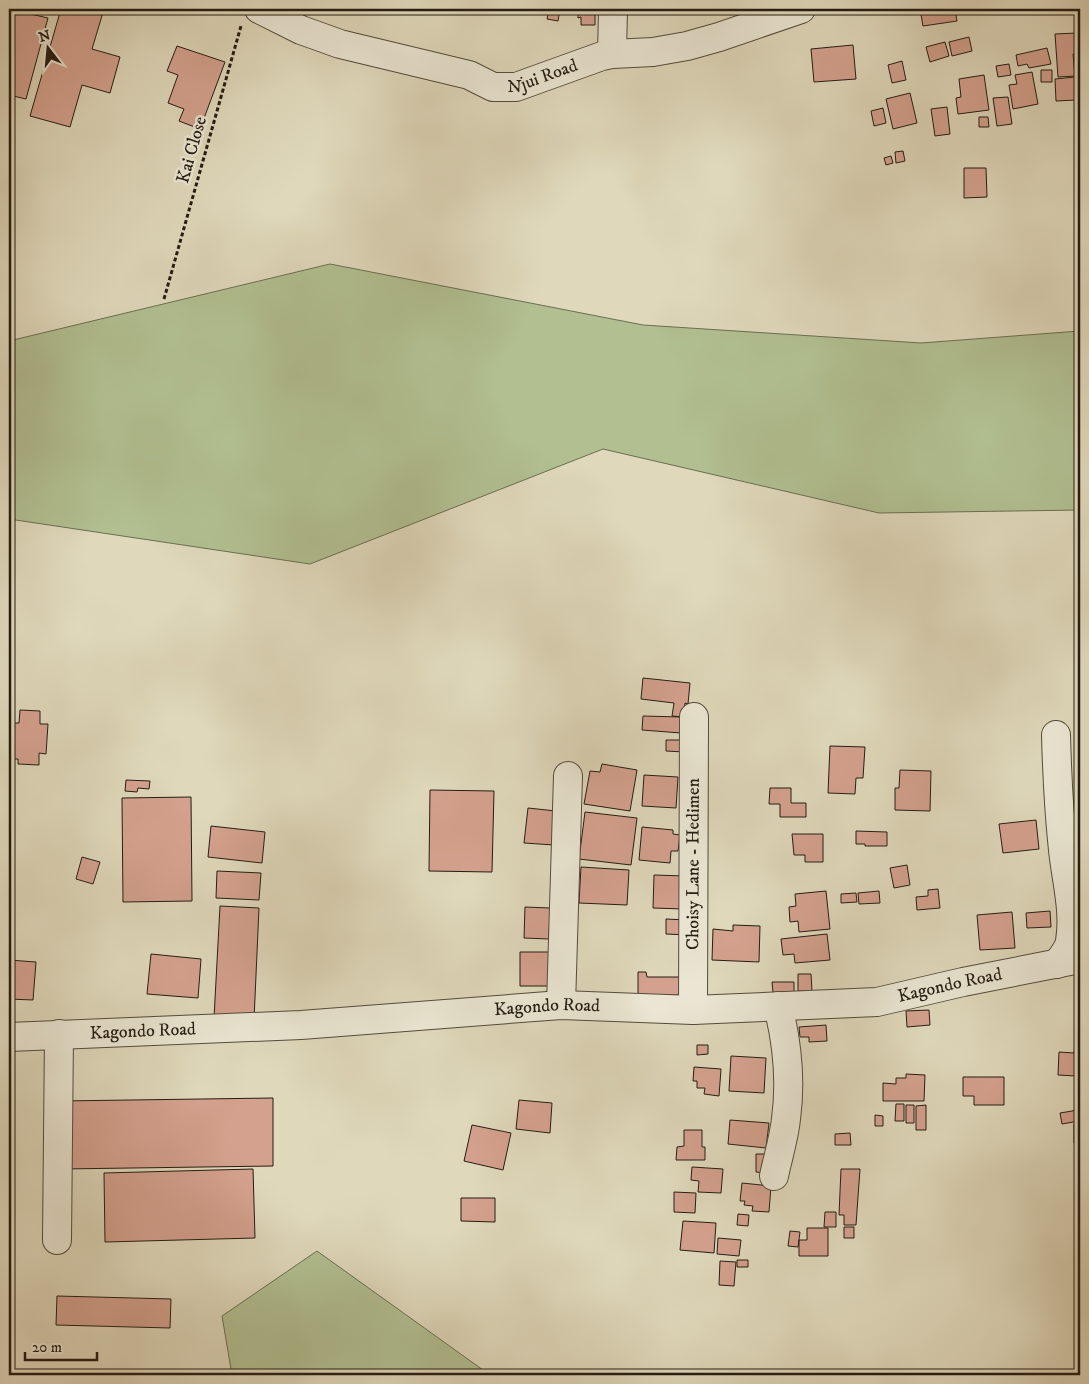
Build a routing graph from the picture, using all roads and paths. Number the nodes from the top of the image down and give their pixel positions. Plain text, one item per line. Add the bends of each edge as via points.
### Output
1 (613, 9) edge
2 (801, 9) edge
3 (251, 13) edge
4 (612, 54) junction
5 (164, 299) dead end
6 (694, 717) dead end
7 (1056, 735) dead end
8 (568, 776) dead end
9 (1069, 962) edge
10 (560, 1005) junction
11 (778, 1006) junction
12 (693, 1010) junction
13 (59, 1034) junction
14 (9, 1036) edge
15 (774, 1176) dead end
16 (57, 1240) dead end

1 - 4 street
2 - 4 street, Njui Road via 688,46
3 - 4 street, Njui Road via 340,44 469,75 493,87 516,87
3 - 5 path, Kai Close
6 - 12 street, Choisy Lane - Hedimen
7 - 9 street via 1058,798 1070,893
8 - 10 street
9 - 11 street, Kagondo Road via 877,1002
10 - 12 street, Kagondo Road
10 - 13 street, Kagondo Road via 301,1025
11 - 12 street, Kagondo Road
11 - 15 street via 784,1029 788,1087 786,1120
13 - 14 street, Kagondo Road
13 - 16 street

